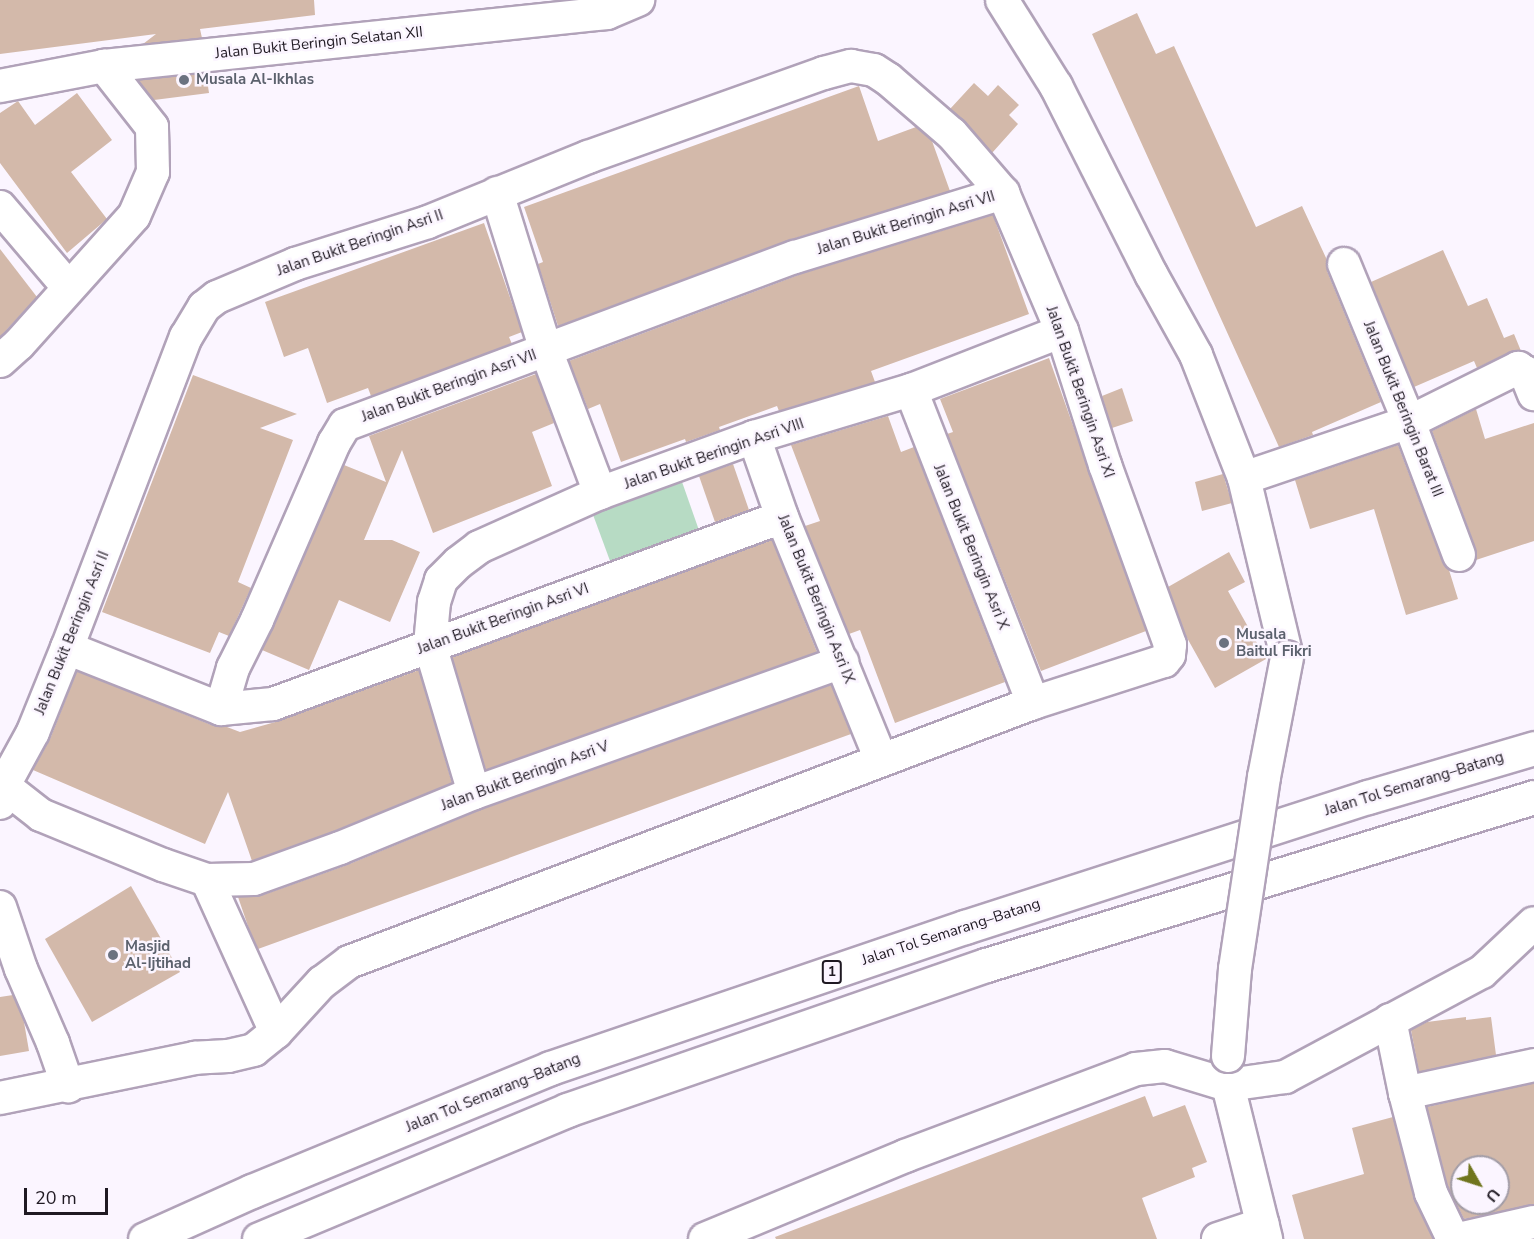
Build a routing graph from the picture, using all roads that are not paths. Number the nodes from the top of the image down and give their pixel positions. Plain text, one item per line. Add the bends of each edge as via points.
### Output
1 (638, 0) edge
2 (1002, 0) edge
3 (104, 66) junction
4 (888, 80) joint
5 (0, 86) edge
6 (497, 193) junction
7 (1003, 193) junction
8 (0, 207) edge
9 (1344, 264) dead end
10 (69, 288) junction
11 (1062, 331) junction
12 (546, 350) junction
13 (0, 361) edge
14 (911, 390) junction
15 (1534, 394) edge
16 (1409, 422) junction
17 (754, 437) junction
18 (1244, 478) junction
19 (600, 493) junction
20 (782, 517) junction
21 (1460, 555) dead end
22 (430, 645) junction
23 (67, 648) junction
24 (842, 662) junction
25 (1033, 703) junction
26 (221, 709) junction
27 (1534, 748) edge
28 (882, 760) junction
29 (1, 790) edge
30 (474, 793) junction
31 (1534, 797) edge
32 (207, 879) junction
33 (2, 919) edge
34 (1534, 923) edge
35 (1390, 1020) junction
36 (276, 1032) junction
37 (1534, 1065) edge
38 (1228, 1071) junction
39 (69, 1086) junction
40 (1405, 1093) junction
41 (0, 1098) edge
42 (1534, 1222) edge
43 (1265, 1231) edge
44 (145, 1239) edge
45 (259, 1239) edge
46 (705, 1239) edge
47 (1218, 1239) edge
48 (1453, 1239) edge
49 (1458, 1239) edge

1 - 3 street, Jalan Bukit Beringin Selatan XII via 607,13
2 - 18 street via 1056,86 1196,354
3 - 5 street, Jalan Bukit Beringin Selatan XII
3 - 10 street via 152,127 153,172 134,216
4 - 6 street, Jalan Bukit Beringin Asri II via 861,67 824,73
4 - 7 street, Jalan Bukit Beringin Asri XI via 952,134
6 - 12 street
6 - 23 street, Jalan Bukit Beringin Asri II via 428,222 295,264 217,297 204,307 186,337
7 - 11 street, Jalan Bukit Beringin Asri XI
7 - 12 street, Jalan Bukit Beringin Asri VII via 795,257
8 - 10 street
9 - 16 street, Jalan Bukit Beringin Barat III
10 - 13 street
11 - 14 street, Jalan Bukit Beringin Asri VIII
11 - 25 street, Jalan Bukit Beringin Asri XI via 1170,645 1164,661
12 - 19 street
12 - 26 street, Jalan Bukit Beringin Asri VII via 345,425 233,668
14 - 17 street, Jalan Bukit Beringin Asri VIII
14 - 25 street, Jalan Bukit Beringin Asri X
15 - 16 street via 1525,372 1518,368
16 - 18 street
16 - 21 street, Jalan Bukit Beringin Barat III
17 - 19 street, Jalan Bukit Beringin Asri VIII
17 - 20 street, Jalan Bukit Beringin Asri IX
18 - 38 street, bridge via 1287,657 1242,924
19 - 22 street, Jalan Bukit Beringin Asri VIII via 479,548 458,563 441,580 434,602
20 - 22 street, Jalan Bukit Beringin Asri VI
20 - 24 street, Jalan Bukit Beringin Asri IX
22 - 26 street, Jalan Bukit Beringin Asri VI via 273,704
22 - 30 street
23 - 26 street
23 - 29 street, Jalan Bukit Beringin Asri II via 33,732
24 - 28 street, Jalan Bukit Beringin Asri IX
24 - 30 street, Jalan Bukit Beringin Asri V
25 - 28 street
27 - 44 highway, Jalan Tol Semarang–Batang / 1 via 964,927 550,1068
28 - 36 street via 350,962 322,982
29 - 32 street, Jalan Bukit Beringin Asri V via 41,815
30 - 32 street, Jalan Bukit Beringin Asri V via 254,879
31 - 45 highway via 986,965 578,1106
32 - 36 street
33 - 39 street
34 - 35 street via 1482,972
35 - 38 street via 1285,1077
35 - 40 street
36 - 39 street via 254,1050 195,1058
37 - 40 street
38 - 43 street
38 - 46 street via 1165,1066 1136,1069 895,1159
39 - 41 street
40 - 48 street via 1431,1194
42 - 49 street
43 - 47 street

